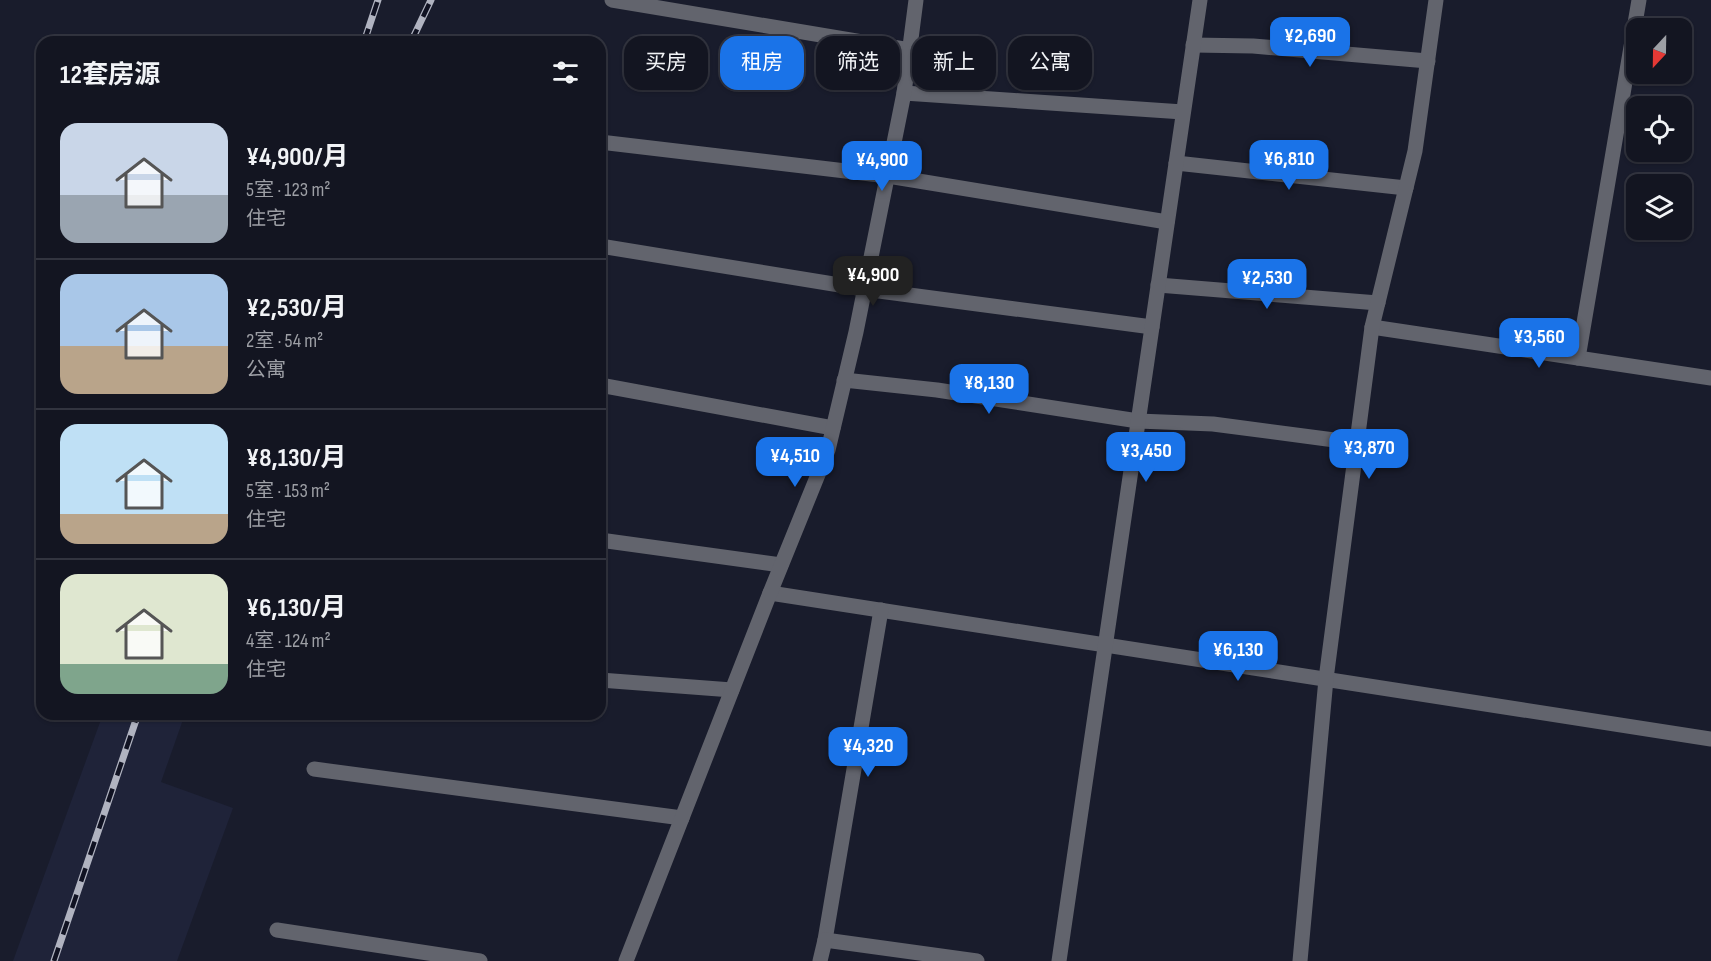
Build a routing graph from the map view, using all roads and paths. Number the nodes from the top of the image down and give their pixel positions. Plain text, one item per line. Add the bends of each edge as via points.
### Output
1 (612, 0) edge
2 (915, 0) edge
3 (1200, 0) edge
4 (1436, 0) edge
5 (1639, 0) edge
6 (1193, 45) junction
7 (910, 50) junction
8 (1428, 61) junction
9 (904, 93) junction
10 (1183, 112) junction
11 (606, 143) edge
12 (1176, 162) junction
13 (888, 176) junction
14 (1406, 188) junction
15 (1167, 222) junction
16 (606, 247) edge
17 (1158, 285) junction
18 (864, 289) junction
19 (1378, 303) junction
20 (1152, 327) junction
21 (1372, 327) junction
22 (1578, 358) junction
23 (1711, 378) edge
24 (844, 380) junction
25 (606, 386) edge
26 (1138, 420) junction
27 (833, 428) junction
28 (1357, 443) junction
29 (606, 541) edge
30 (781, 566) junction
31 (770, 593) junction
32 (881, 610) junction
33 (1106, 645) junction
34 (1326, 679) junction
35 (606, 680) edge
36 (732, 690) junction
37 (1711, 739) edge
38 (314, 769) dead end
39 (682, 818) junction
40 (277, 930) dead end
41 (825, 940) junction
42 (480, 961) edge
43 (626, 961) edge
44 (820, 961) edge
45 (977, 961) edge
46 (1059, 961) edge
47 (1300, 961) edge

1 - 7 street
2 - 7 street
3 - 6 street
4 - 8 street
5 - 22 street
6 - 8 street via 1253,46
6 - 10 street
7 - 9 street
8 - 14 street
9 - 10 street
9 - 13 street
10 - 12 street
11 - 13 street
12 - 14 street
12 - 15 street
13 - 15 street
13 - 18 street
14 - 19 street
15 - 17 street
16 - 18 street
17 - 19 street
17 - 20 street
18 - 20 street
18 - 24 street
19 - 21 street
20 - 26 street
21 - 22 street
21 - 28 street
22 - 23 street
24 - 26 street
24 - 27 street
25 - 27 street
26 - 28 street via 1213,424
26 - 33 street
27 - 30 street via 828,450
28 - 34 street
29 - 30 street
30 - 31 street
31 - 32 street
31 - 36 street
32 - 33 street
32 - 41 street
33 - 34 street
33 - 46 street
34 - 37 street
34 - 47 street
35 - 36 street
36 - 39 street
38 - 39 street
39 - 43 street
40 - 42 street
41 - 44 street
41 - 45 street

